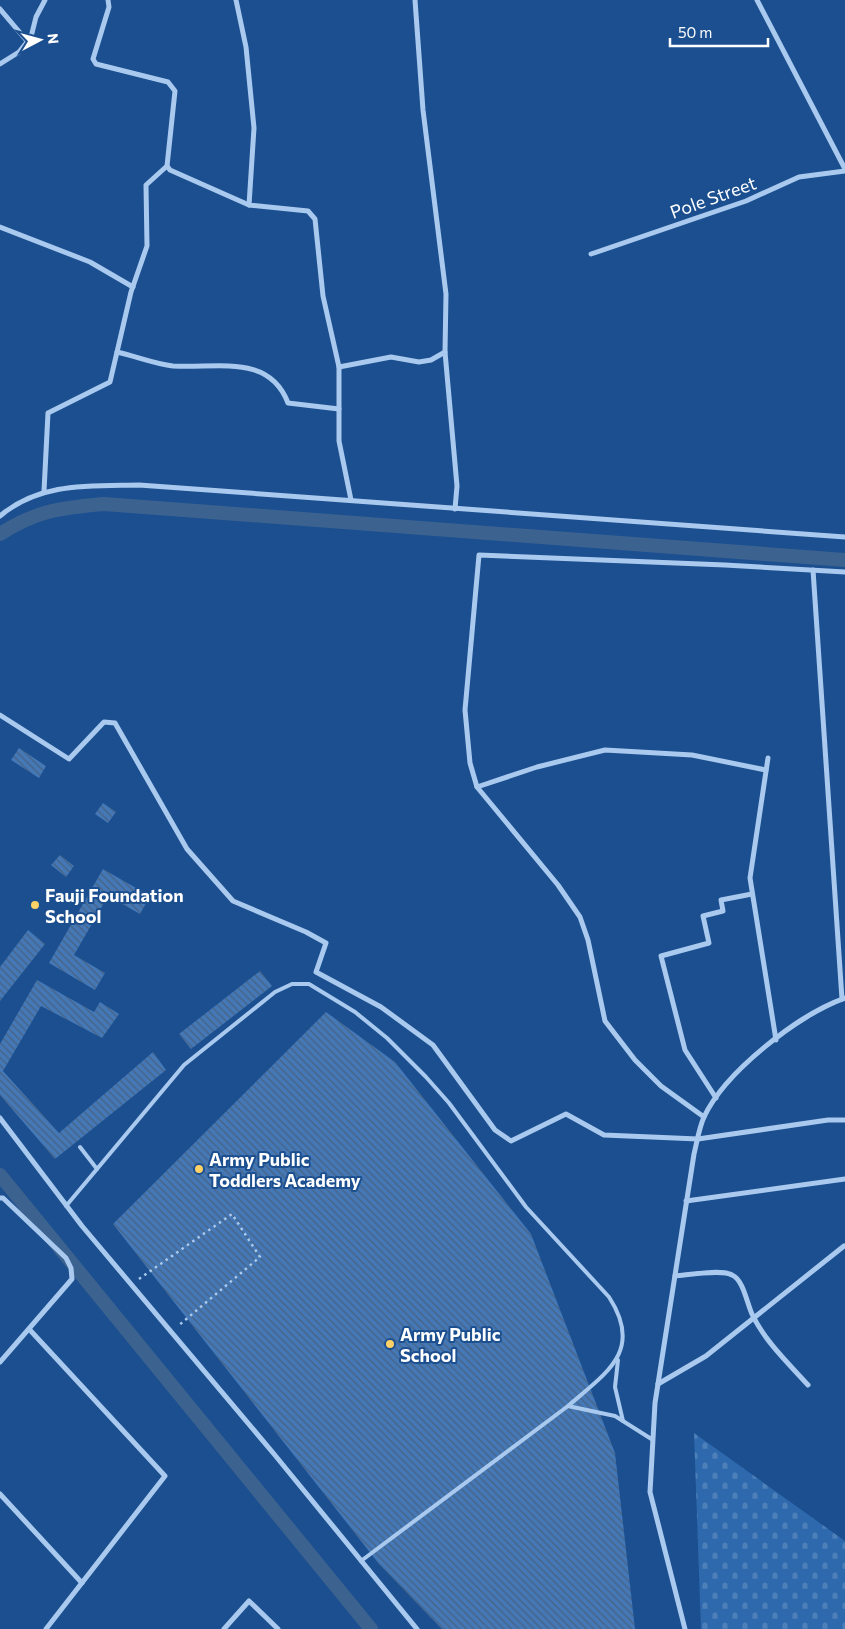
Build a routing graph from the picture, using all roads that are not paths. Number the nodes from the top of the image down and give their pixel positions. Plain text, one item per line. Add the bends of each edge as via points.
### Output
1 (46, 0) edge
2 (108, 0) edge
3 (236, 0) edge
4 (415, 0) edge
5 (757, 0) edge
6 (0, 8) edge
7 (27, 41) junction
8 (0, 64) edge
9 (167, 166) junction
10 (845, 170) edge
11 (249, 205) junction
12 (0, 227) edge
13 (592, 254) dead end
14 (133, 287) junction
15 (117, 352) junction
16 (444, 352) junction
17 (339, 367) junction
18 (339, 409) junction
19 (44, 491) junction
20 (351, 500) junction
21 (454, 509) junction
22 (0, 516) edge
23 (845, 537) edge
24 (813, 570) junction
25 (845, 572) edge
26 (0, 715) edge
27 (768, 758) dead end
28 (766, 770) junction
29 (477, 786) junction
30 (752, 894) junction
31 (844, 999) edge
32 (776, 1040) junction
33 (716, 1098) junction
34 (704, 1117) junction
35 (0, 1118) edge
36 (845, 1120) edge
37 (698, 1139) junction
38 (80, 1147) dead end
39 (97, 1169) junction
40 (845, 1180) edge
41 (0, 1198) edge
42 (686, 1201) junction
43 (66, 1206) junction
44 (844, 1246) edge
45 (675, 1276) junction
46 (753, 1317) junction
47 (29, 1329) junction
48 (618, 1357) junction
49 (0, 1362) edge
50 (658, 1384) junction
51 (808, 1385) dead end
52 (568, 1406) junction
53 (623, 1421) junction
54 (653, 1440) junction
55 (0, 1494) edge
56 (361, 1561) junction
57 (82, 1583) junction
58 (46, 1629) edge
59 (224, 1629) edge
60 (278, 1629) edge
61 (417, 1629) edge
62 (685, 1629) edge

1 - 7 street
2 - 9 street via 109,7 93,59 96,64 173,86
3 - 11 street via 246,47 254,128
4 - 16 street via 423,110 446,294
5 - 10 street
6 - 7 street
7 - 8 street via 19,52
9 - 11 street
9 - 14 street via 146,185 147,246
10 - 13 street, Pole Street via 799,177 746,200
11 - 17 street via 312,213 323,296
12 - 14 street via 90,262
14 - 15 street
15 - 18 street via 172,366 230,366 266,373 282,388 288,403
15 - 19 street via 110,382 48,413
16 - 17 street via 431,360 419,362 392,356
16 - 21 street via 457,486
17 - 18 street
18 - 20 street via 339,441
19 - 20 street via 140,485
19 - 22 street via 28,497
20 - 21 street
21 - 23 street
24 - 25 street
24 - 29 street via 479,555 465,710 470,763
24 - 31 street
26 - 37 street via 69,759 104,722 115,723 187,849 233,901 326,942 316,972 381,1007 434,1045 495,1130 511,1141 566,1114 604,1135
27 - 28 street
28 - 29 street via 692,755 605,750
28 - 30 street via 750,878
29 - 34 street via 580,917 605,1021 635,1060 661,1086
30 - 32 street
30 - 33 street via 721,900 722,912 703,916 709,943 661,956 685,1050
31 - 32 street via 823,1006
32 - 33 street via 766,1045 725,1083
33 - 34 street
34 - 37 street
35 - 43 street
36 - 37 street
37 - 42 street
38 - 39 lane
39 - 43 lane
39 - 48 lane via 184,1065 275,992 292,984 309,984 355,1012 386,1038 449,1103 526,1207 609,1297 623,1327
40 - 42 street
41 - 47 street via 66,1258 71,1268 72,1279
42 - 45 street
43 - 56 street
44 - 46 street
45 - 46 street via 731,1274 737,1278
45 - 50 street
46 - 50 street via 706,1356
46 - 51 street
47 - 49 street
47 - 57 street via 165,1476
48 - 52 lane via 610,1370
48 - 53 lane via 615,1387
50 - 54 street
52 - 53 lane via 615,1416
52 - 56 lane
53 - 54 lane
54 - 62 street via 650,1492
55 - 57 street
56 - 61 street
57 - 58 street
59 - 60 street via 249,1601

